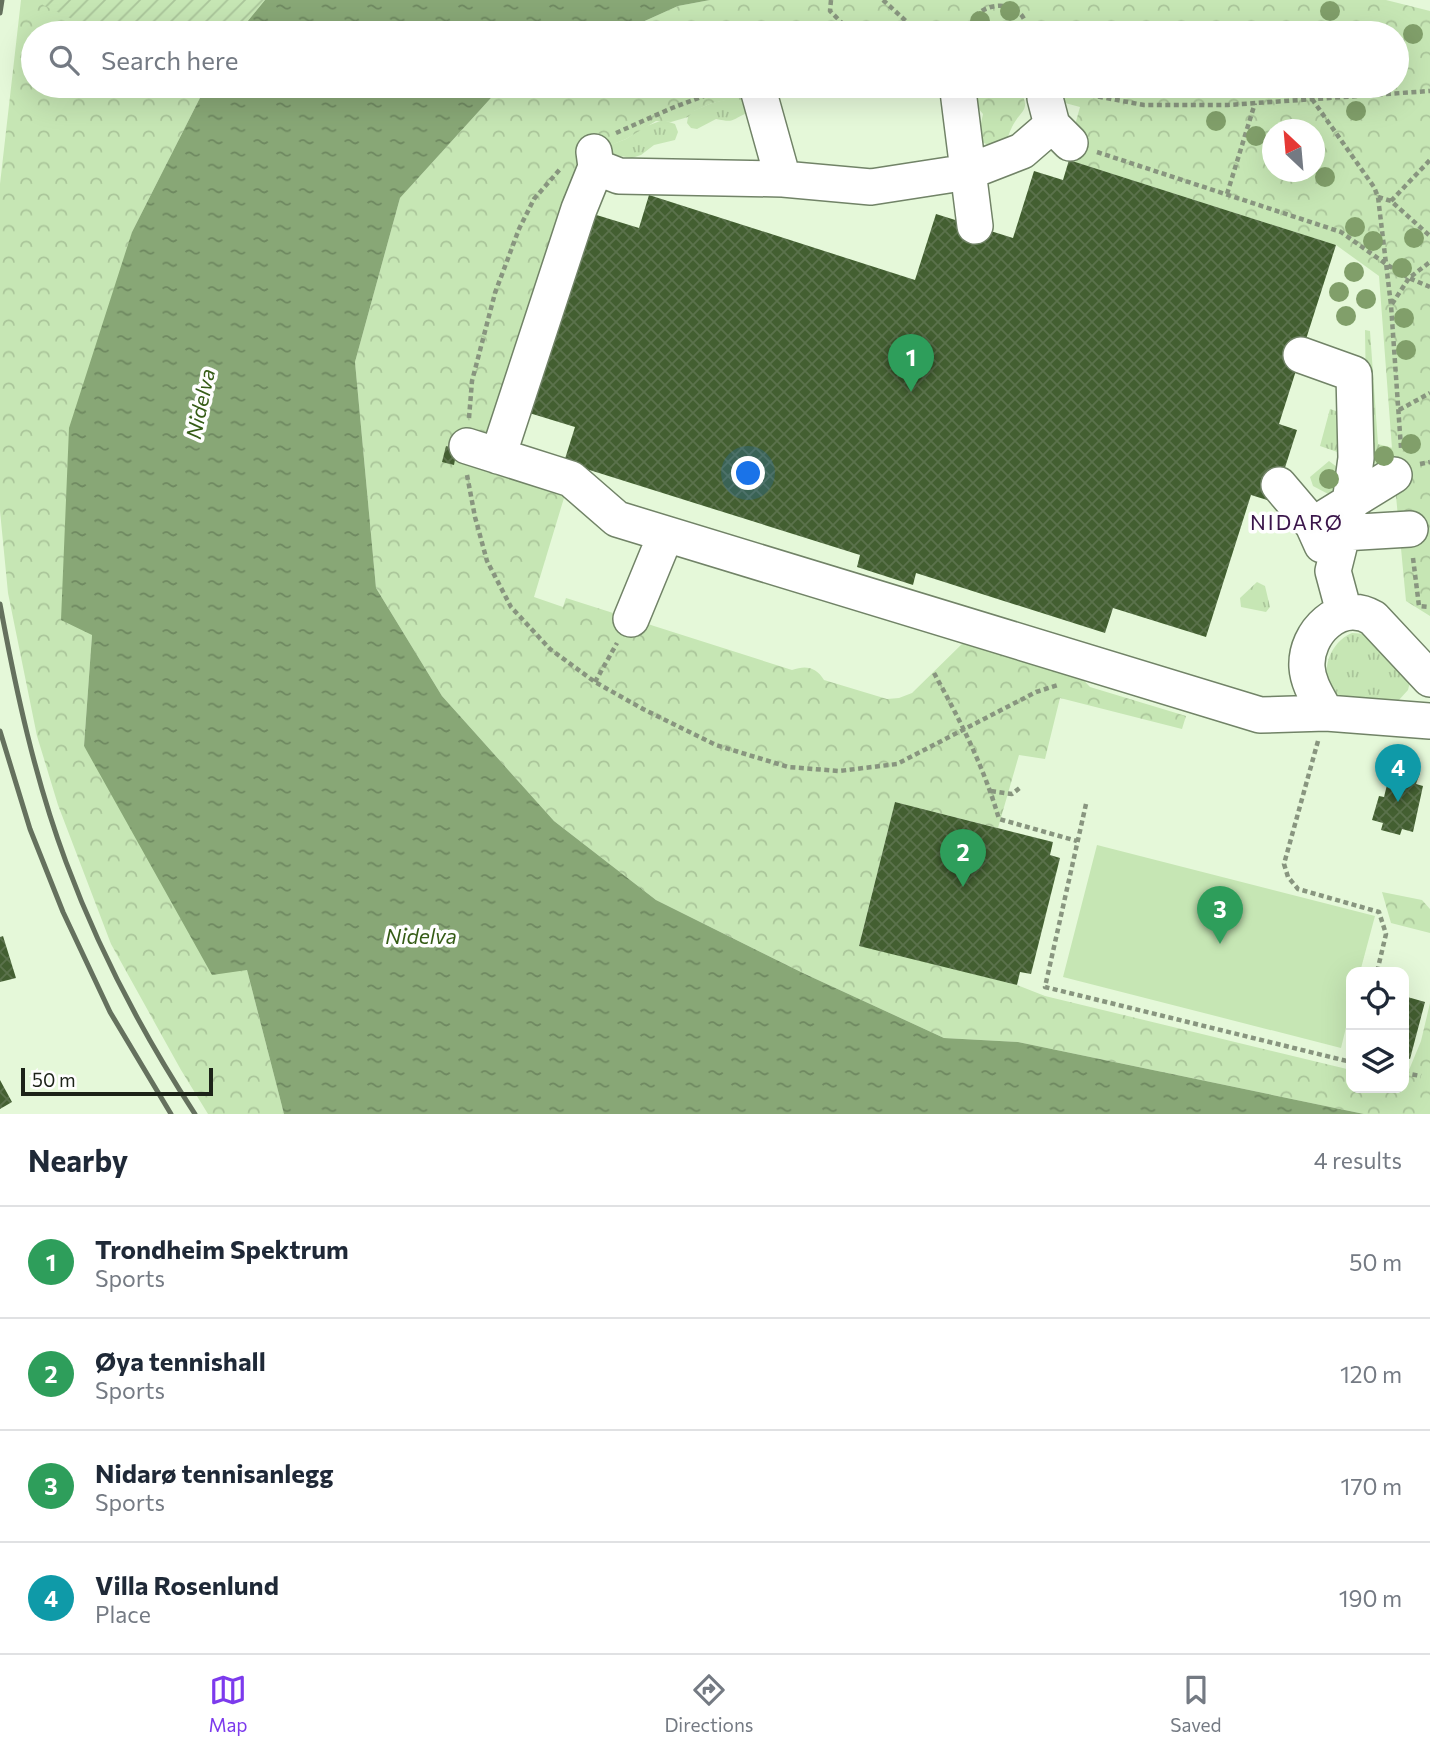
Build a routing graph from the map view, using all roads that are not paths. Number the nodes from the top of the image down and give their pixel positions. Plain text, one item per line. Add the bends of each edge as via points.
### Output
1 (760, 98) edge
2 (959, 98) edge
3 (1057, 114) road end
4 (968, 172) junction
5 (783, 179) junction
6 (975, 226) dead end
7 (1301, 355) dead end
8 (1398, 466) road end
9 (1279, 485) dead end
10 (1335, 520) junction
11 (1410, 529) road end
12 (666, 534) junction
13 (1344, 612) junction
14 (631, 619) road end
15 (1430, 679) edge
16 (1326, 713) junction
17 (1430, 721) edge

1 - 5 street
2 - 4 street
3 - 4 street via 1022,151
4 - 5 street via 871,187
4 - 6 street
5 - 12 street via 618,176 595,160 483,451 571,479 617,519
7 - 10 street via 1354,374 1356,458
8 - 10 street
9 - 10 street
10 - 11 street
10 - 13 street via 1334,571
12 - 14 street
12 - 16 street via 1260,715
13 - 15 street via 1373,618
13 - 16 street via 1314,635 1307,663 1308,678
16 - 17 street

